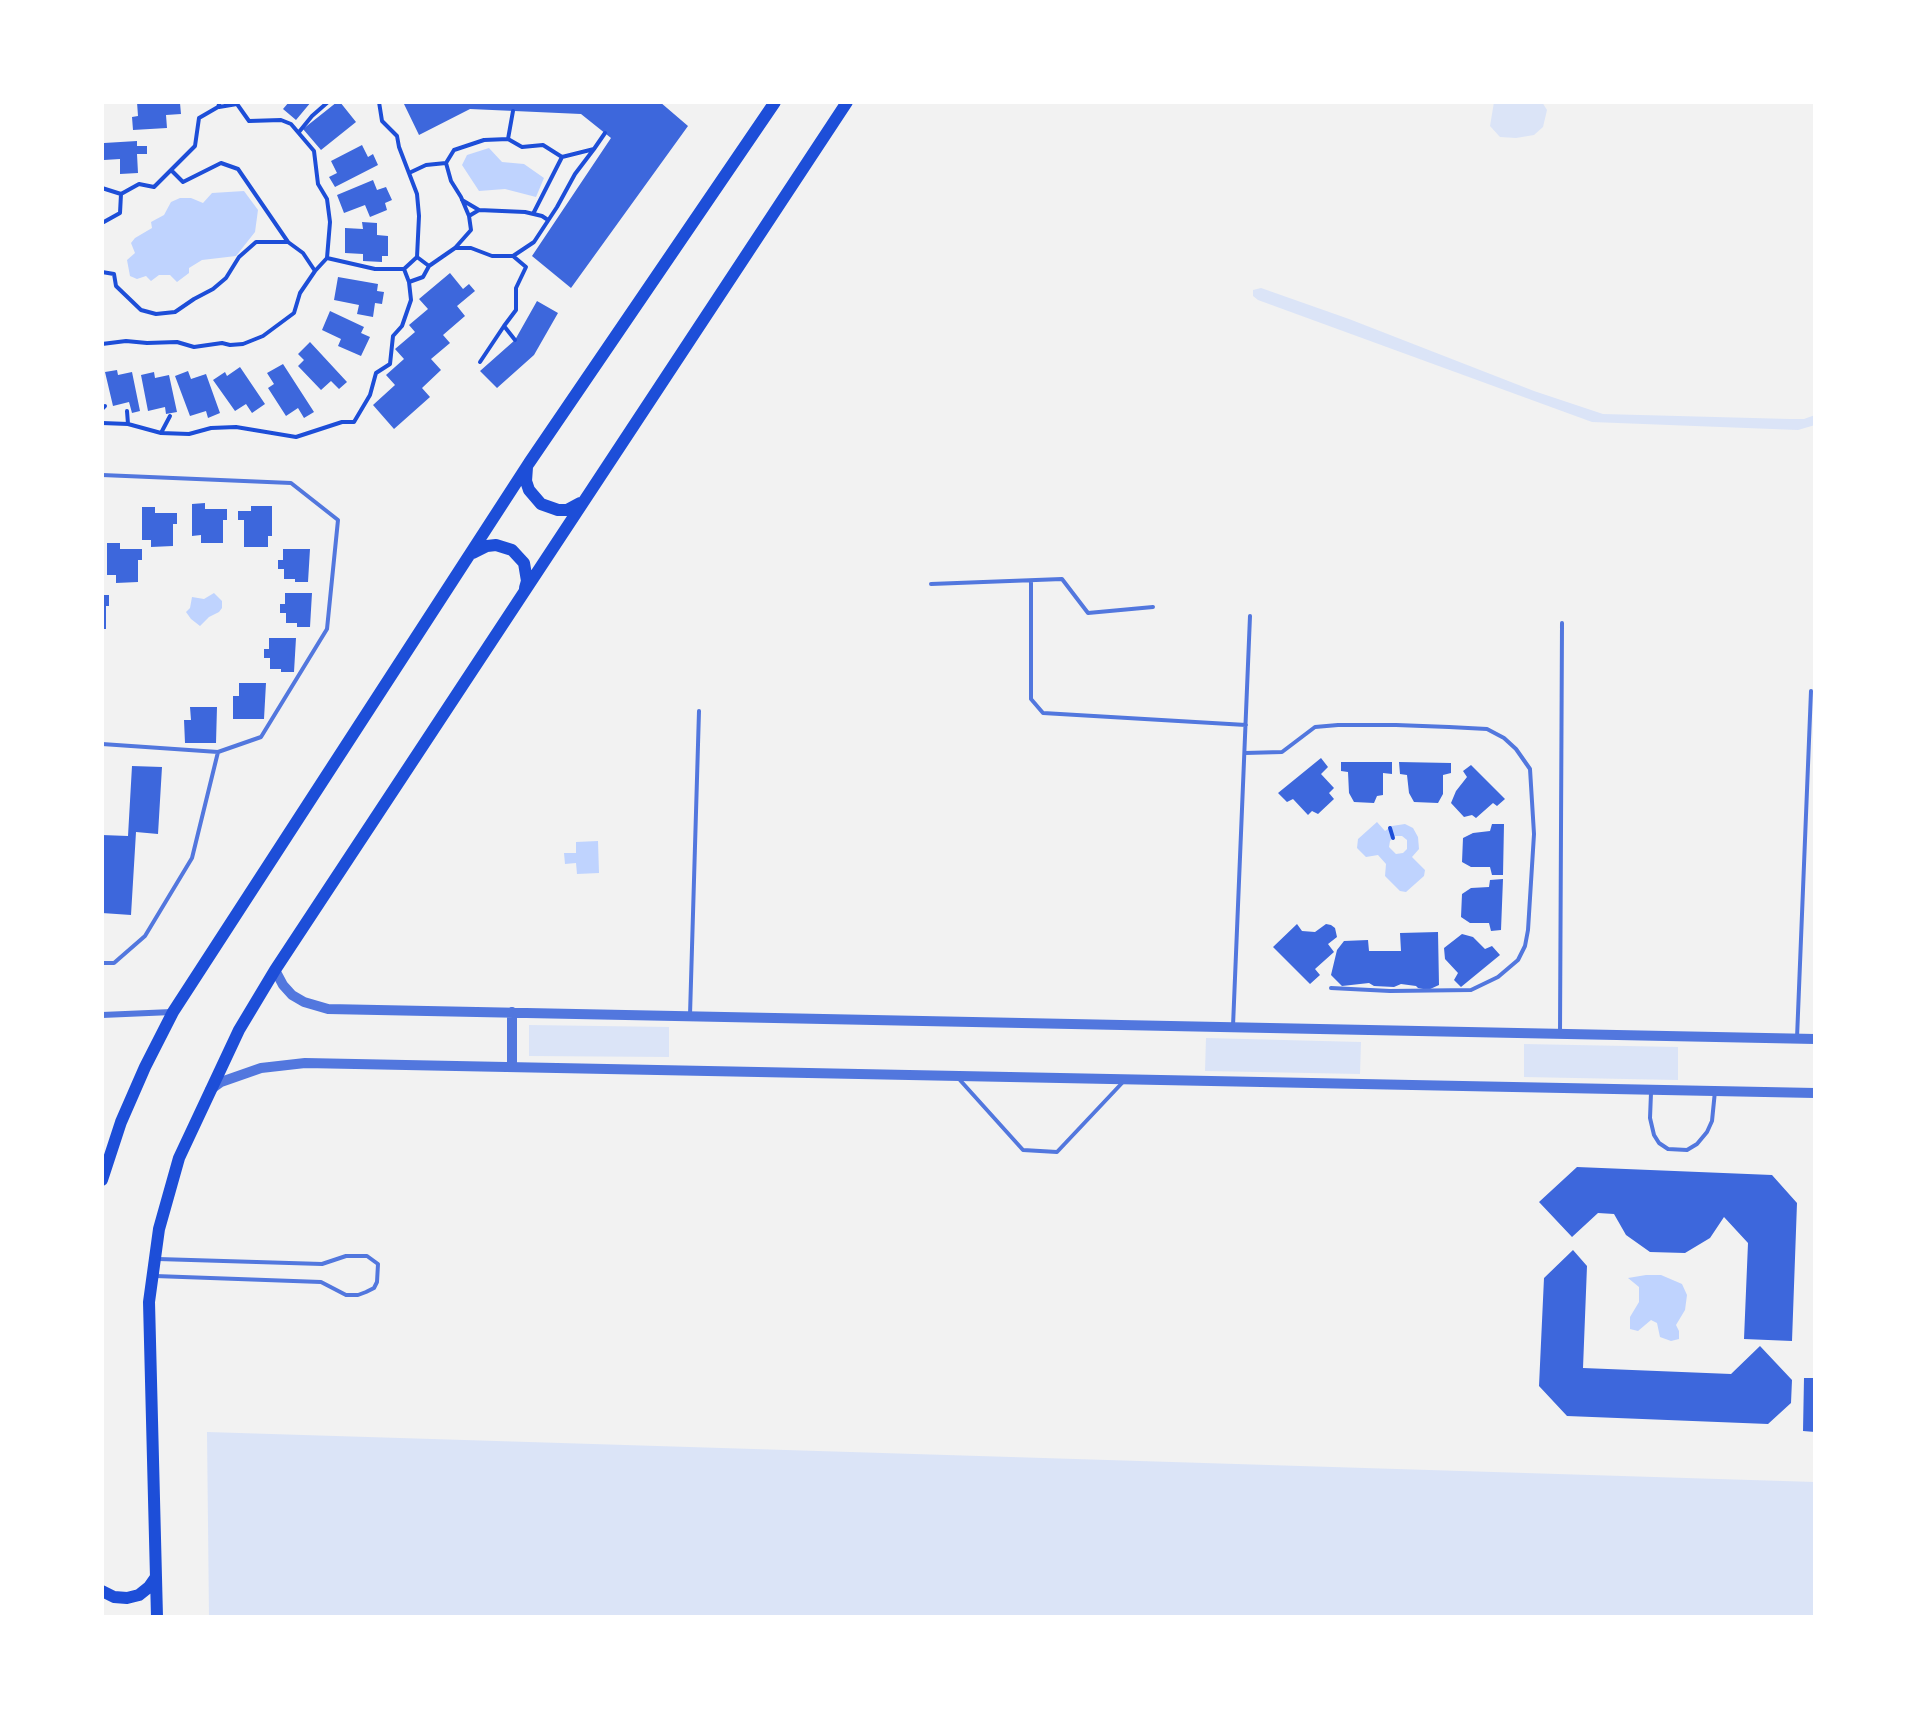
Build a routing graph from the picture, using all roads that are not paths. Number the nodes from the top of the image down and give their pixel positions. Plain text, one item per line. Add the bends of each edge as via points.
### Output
1 (848, 102) edge
2 (772, 103) edge
3 (528, 463) junction
4 (102, 475) edge
5 (583, 501) junction
6 (471, 554) junction
7 (1031, 581) junction
8 (931, 584) dead end
9 (525, 589) junction
10 (1153, 608) dead end
11 (1250, 616) dead end
12 (1562, 623) dead end
13 (1811, 691) dead end
14 (699, 711) dead end
15 (1246, 724) junction
16 (102, 744) edge
17 (218, 752) junction
18 (1245, 753) junction
19 (102, 963) edge
20 (275, 970) junction
21 (1331, 988) dead end
22 (173, 1012) junction
23 (512, 1012) junction
24 (102, 1015) edge
25 (690, 1016) junction
26 (1233, 1027) junction
27 (1560, 1033) junction
28 (1797, 1038) junction
29 (1815, 1039) edge
30 (512, 1067) junction
31 (956, 1076) junction
32 (1125, 1079) junction
33 (1651, 1089) junction
34 (210, 1090) junction
35 (1715, 1090) junction
36 (1815, 1093) edge
37 (102, 1180) edge
38 (154, 1259) junction
39 (152, 1276) junction
40 (156, 1577) junction
41 (102, 1591) edge
42 (157, 1617) edge

1 - 5 main road
2 - 3 main road
3 - 5 main road via 529,490 541,504 567,510
3 - 6 main road
4 - 17 lane via 291,483 338,520 327,630 261,737
5 - 9 main road
6 - 9 main road via 496,545 512,550 524,563
6 - 22 main road
7 - 8 lane
7 - 10 lane via 1062,579 1088,613
7 - 15 lane via 1031,699 1043,714
9 - 20 main road
11 - 15 lane
12 - 27 lane
13 - 28 lane
14 - 25 lane
15 - 18 lane
16 - 17 lane
17 - 19 lane via 192,858 145,936 114,963
18 - 21 lane via 1282,752 1316,727 1384,724 1487,729 1516,749 1530,769 1533,845 1528,930 1518,960 1498,977 1471,990
18 - 26 lane
20 - 23 street via 292,995 322,1008
20 - 34 main road via 239,1030
22 - 24 street
22 - 37 main road via 121,1122
23 - 25 street
23 - 30 street
25 - 26 street
26 - 27 street
27 - 28 street
28 - 29 street
30 - 31 street
30 - 34 street via 282,1064 239,1074
31 - 32 street
31 - 32 lane via 1023,1150 1057,1152
32 - 33 street
33 - 35 street
33 - 35 lane via 1654,1135 1668,1149 1687,1149 1697,1144 1712,1120
34 - 38 main road via 179,1158
35 - 36 street
38 - 39 main road
38 - 39 lane via 322,1264 346,1256 367,1256 378,1264 377,1282 366,1292 346,1295 321,1282
39 - 40 main road via 149,1302
40 - 41 main road via 133,1597 114,1597
40 - 42 main road

